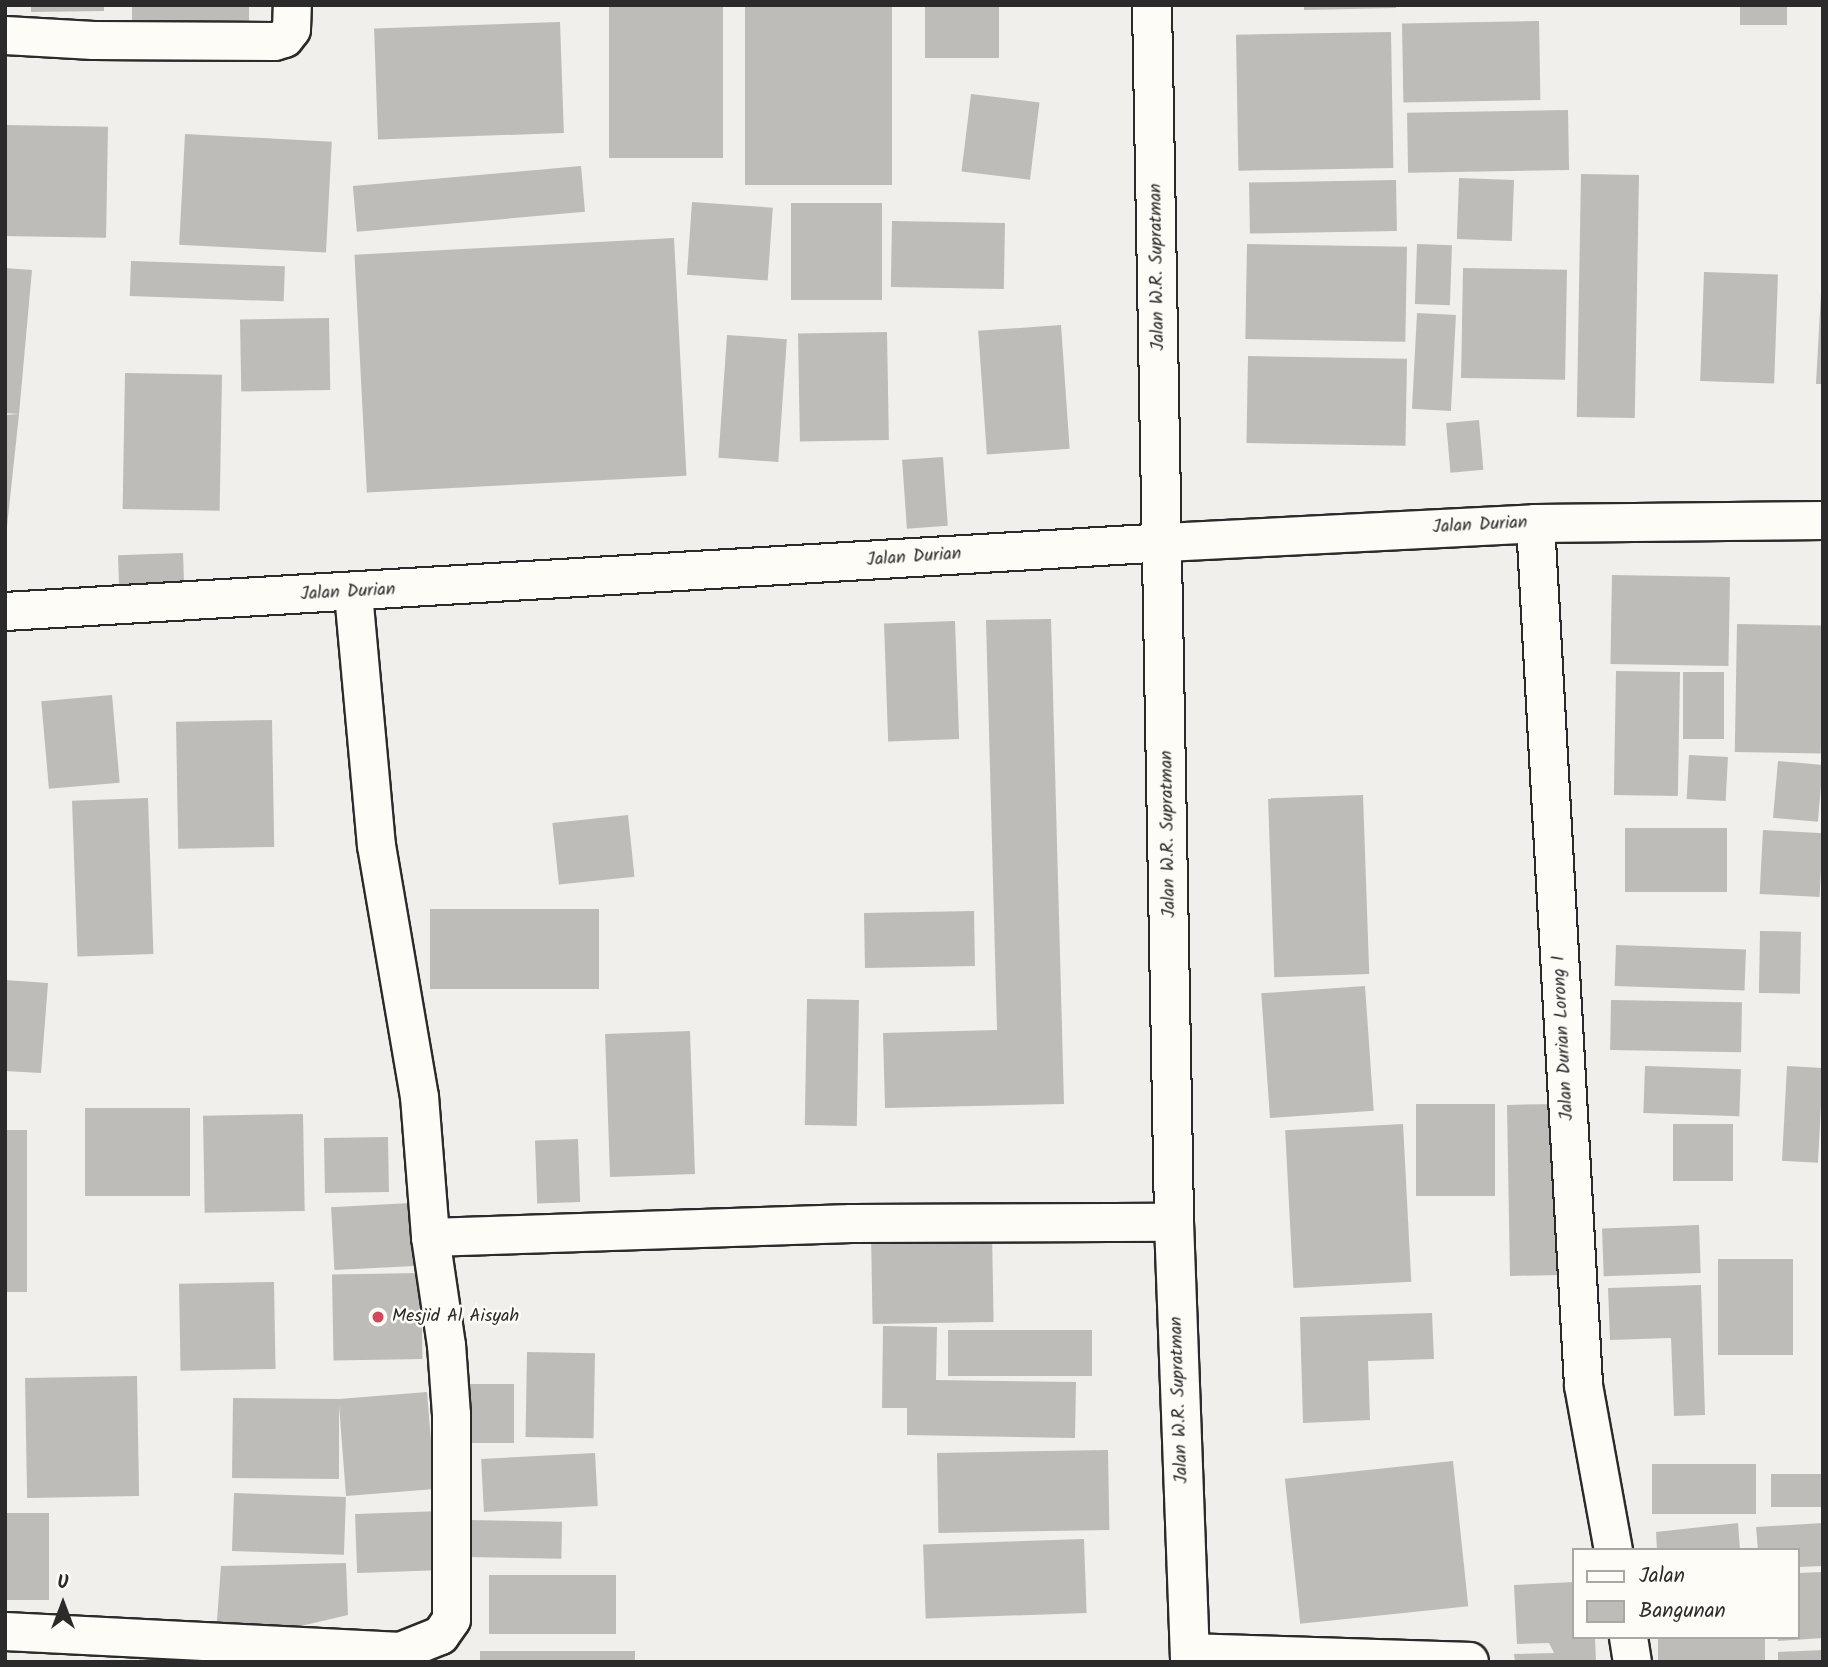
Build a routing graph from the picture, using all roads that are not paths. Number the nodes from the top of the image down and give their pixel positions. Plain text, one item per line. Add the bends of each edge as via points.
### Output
1 (292, 5) edge
2 (1152, 5) edge
3 (5, 35) edge
4 (1823, 520) edge
5 (1535, 523) junction
6 (1165, 542) junction
7 (353, 593) junction
8 (5, 611) edge
9 (1174, 1222) junction
10 (430, 1237) junction
11 (1613, 1548) edge
12 (5, 1631) edge
13 (1628, 1639) edge
14 (58, 1648) edge
15 (400, 1656) edge
16 (1190, 1657) edge
17 (1469, 1661) edge
18 (1632, 1662) edge

1 - 3 street via 290,29 284,38 274,41
2 - 6 street, Jalan W.R. Supratman
4 - 5 street, Jalan Durian
5 - 6 street, Jalan Durian
5 - 11 street, Jalan Durian Lorong I via 1583,1385
6 - 7 street, Jalan Durian
6 - 9 street, Jalan W.R. Supratman
7 - 8 street, Jalan Durian
7 - 10 street via 376,845 419,1096
9 - 10 street via 850,1223
9 - 16 street, Jalan W.R. Supratman
10 - 15 street via 451,1414 451,1619 440,1635
12 - 14 street
13 - 18 street
14 - 15 street
16 - 17 street

